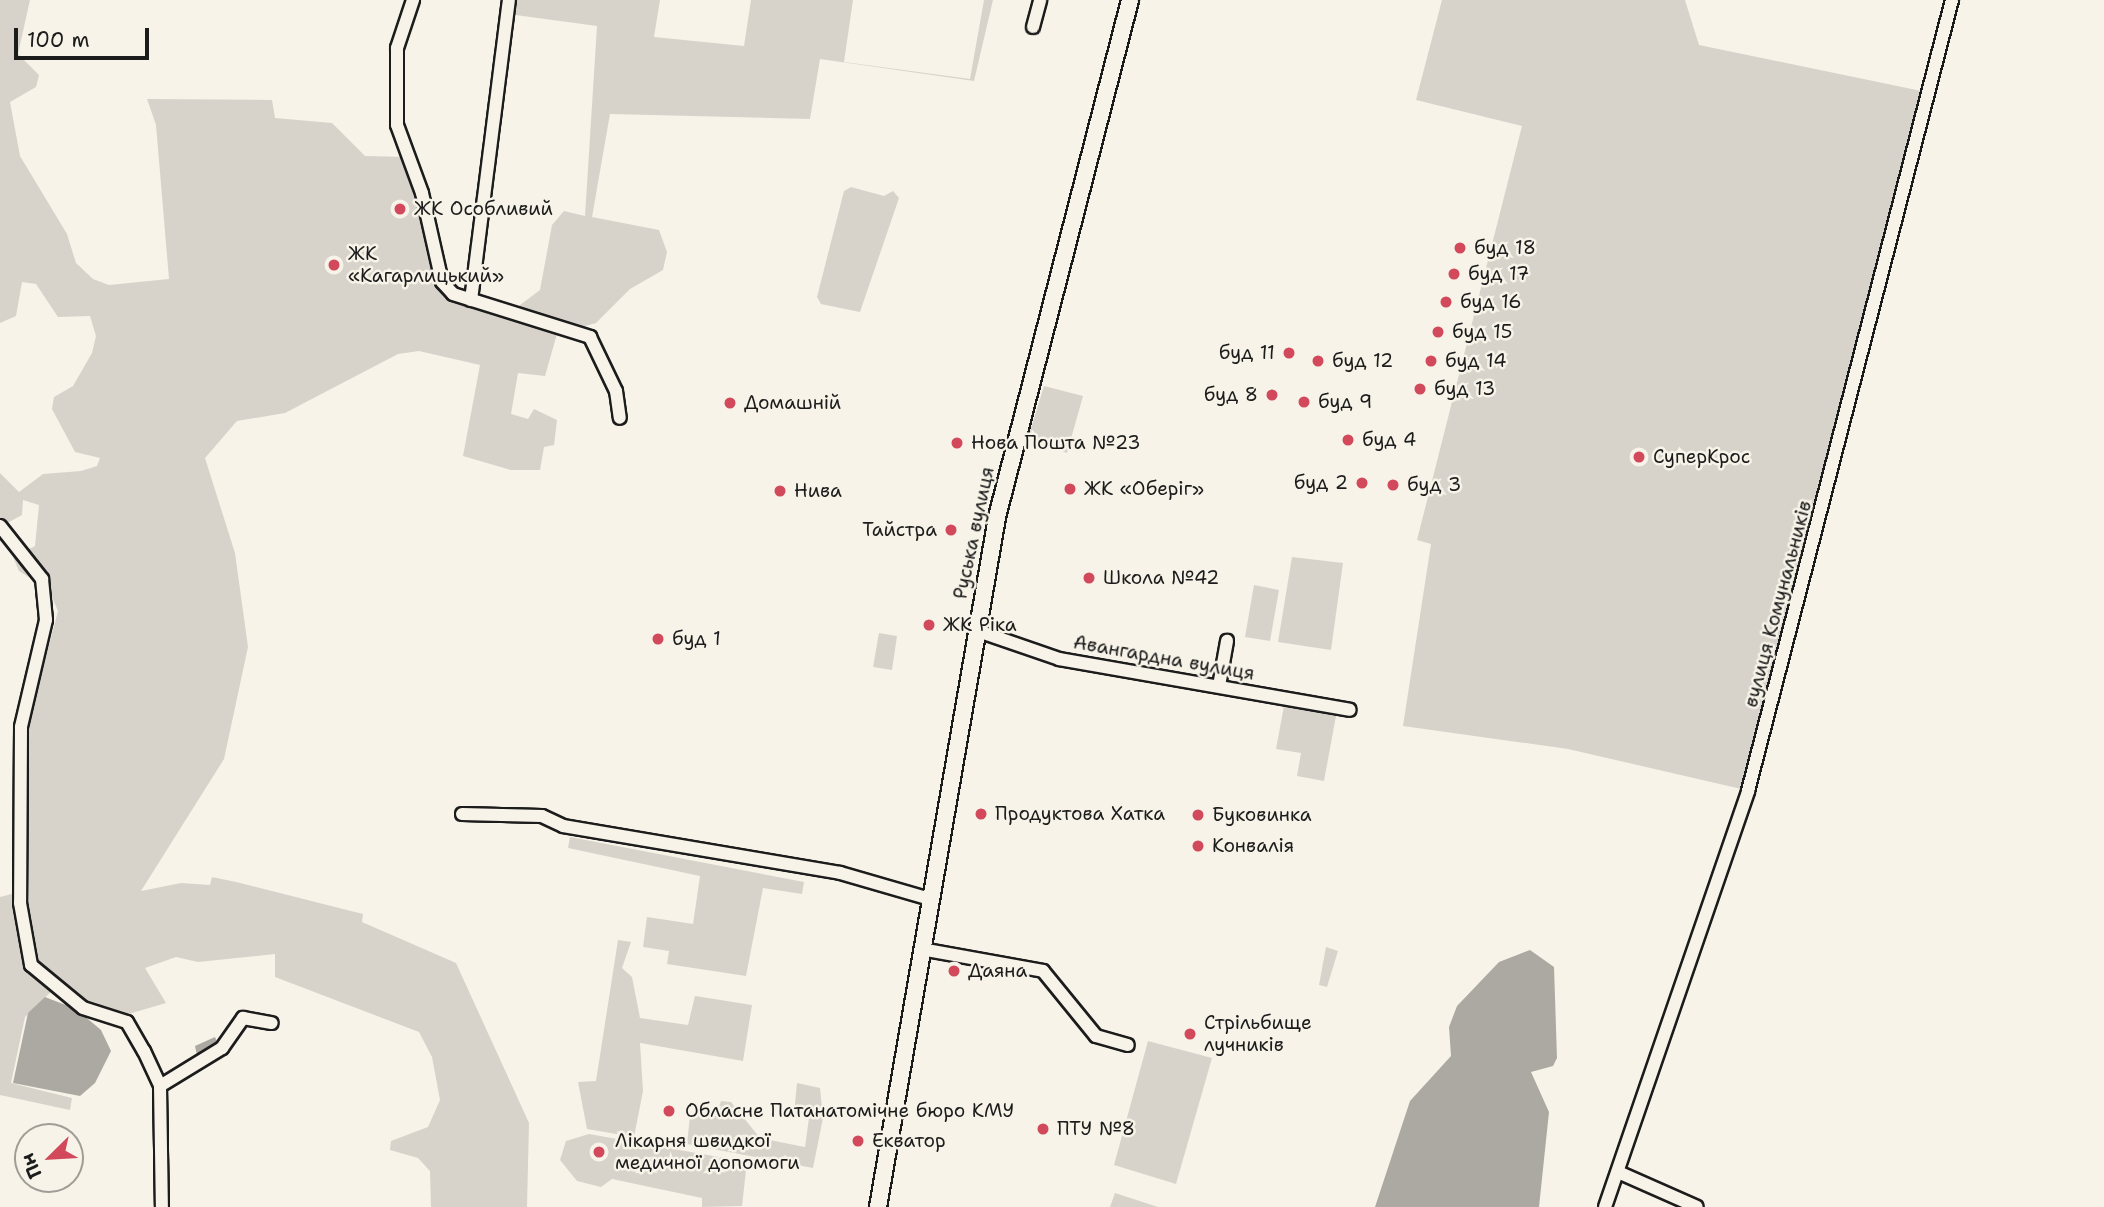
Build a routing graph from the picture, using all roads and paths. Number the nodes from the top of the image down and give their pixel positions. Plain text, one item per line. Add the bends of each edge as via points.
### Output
1 (413, 0) edge
2 (509, 0) edge
3 (1040, 0) edge
4 (1130, 0) edge
5 (1952, 0) edge
6 (1033, 27) dead end
7 (471, 300) junction
8 (620, 418) dead end
9 (0, 526) edge
10 (975, 630) junction
11 (1227, 640) dead end
12 (1219, 686) junction
13 (1350, 710) dead end
14 (461, 814) dead end
15 (930, 899) junction
16 (921, 949) junction
17 (272, 1023) dead end
18 (1128, 1045) dead end
19 (160, 1086) junction
20 (1618, 1172) junction
21 (1691, 1206) edge
22 (162, 1207) edge
23 (878, 1207) edge
24 (1605, 1207) edge

1 - 7 street via 397,48 397,125 422,193 442,282 453,295
2 - 7 street
3 - 6 street
4 - 10 main road, Руська вулиця via 1014,444
5 - 20 street, вулиця Комунальників via 1748,791
7 - 8 street via 590,337 616,391
9 - 19 street via 42,579 46,621 21,727 20,903 31,965 83,1008 127,1022
10 - 12 street, Авангардна вулиця via 1059,659
10 - 15 main road, Руська вулиця
11 - 12 street
12 - 13 street, Авангардна вулиця
14 - 15 street via 542,816 563,826 840,873
15 - 16 main road, Руська вулиця
16 - 18 street via 1043,971 1096,1036
16 - 23 main road, Руська вулиця
17 - 19 street via 243,1018 222,1048
19 - 22 street
20 - 21 street
20 - 24 street, вулиця Комунальників

